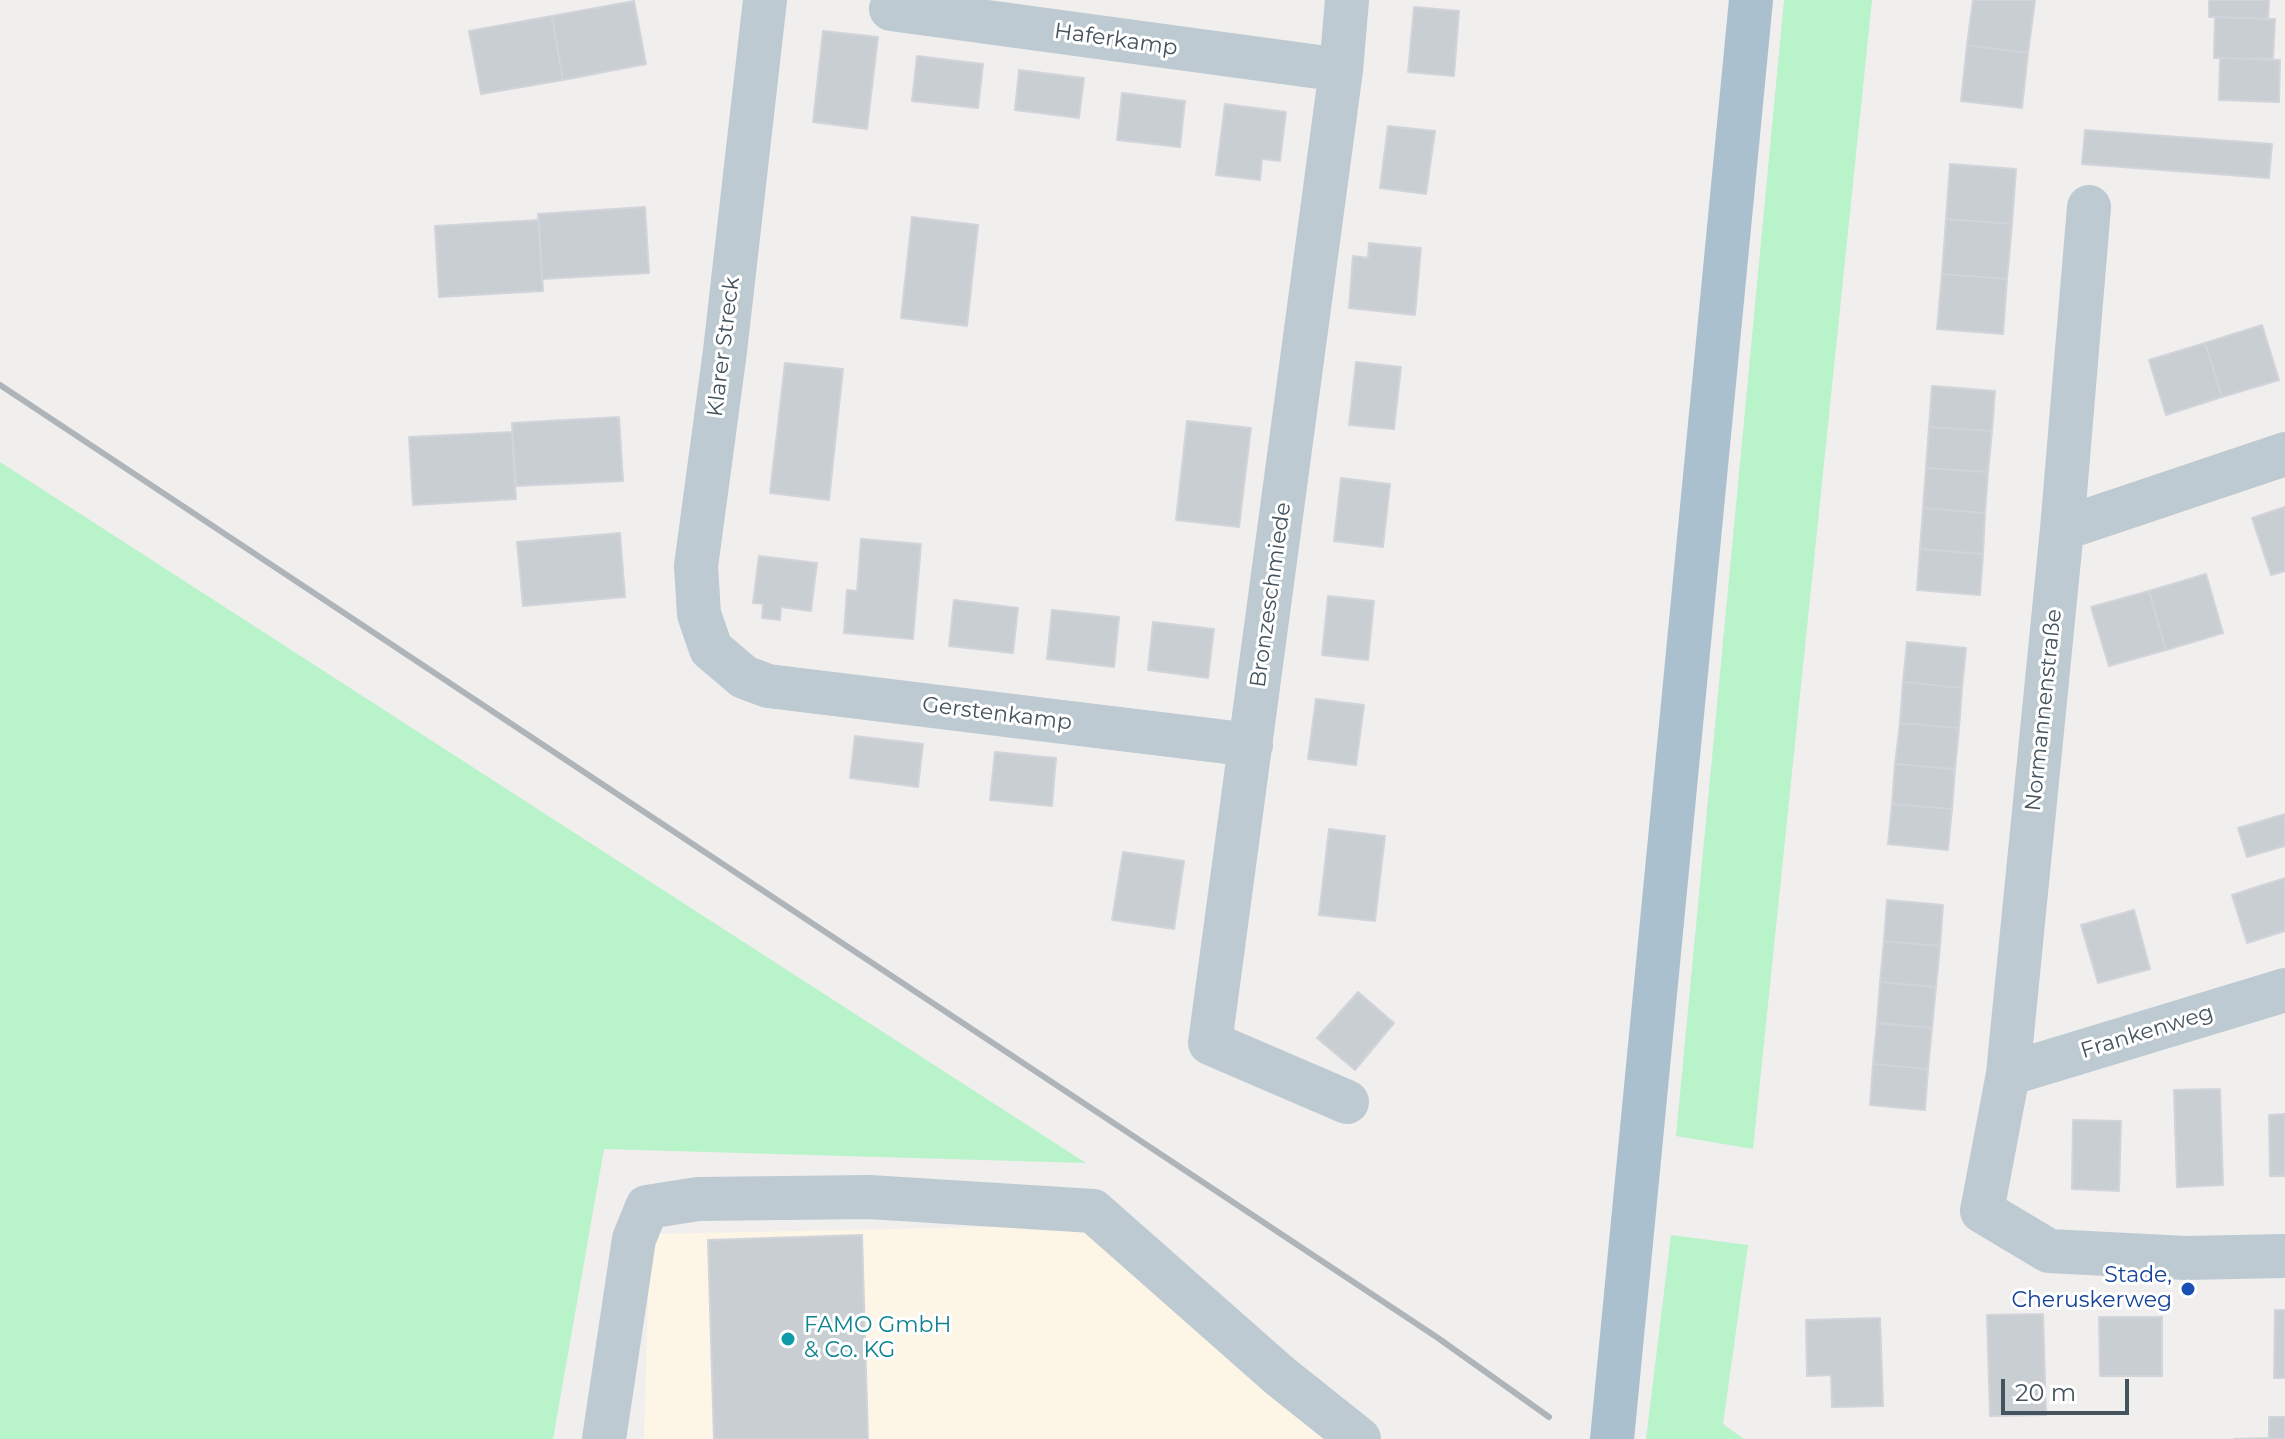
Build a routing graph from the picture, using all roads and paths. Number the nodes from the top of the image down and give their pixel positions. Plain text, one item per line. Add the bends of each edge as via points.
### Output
1 (765, 0) edge
2 (1347, 0) edge
3 (1751, 0) edge
4 (891, 9) dead end
5 (1341, 70) junction
6 (2089, 207) dead end
7 (2285, 454) edge
8 (2062, 529) junction
9 (744, 677) joint
10 (1251, 745) junction
11 (2285, 990) edge
12 (2008, 1074) junction
13 (1347, 1102) dead end
14 (2285, 1256) edge
15 (604, 1439) edge
16 (1359, 1439) edge
17 (1612, 1439) edge

1 - 9 street, Klarer Streck via 696,566 699,614 711,649
2 - 5 street, Bronzeschmiede
3 - 17 main road
4 - 5 street, Haferkamp
5 - 10 street, Bronzeschmiede
6 - 8 street, Normannenstraße
7 - 8 street
8 - 12 street, Normannenstraße
9 - 10 street, Gerstenkamp via 768,686
10 - 13 street, Bronzeschmiede via 1210,1043
11 - 12 street, Frankenweg
12 - 14 street, Normannenstraße via 1982,1211 2049,1251 2186,1258
15 - 16 street via 634,1239 647,1207 698,1199 869,1197 1093,1211

